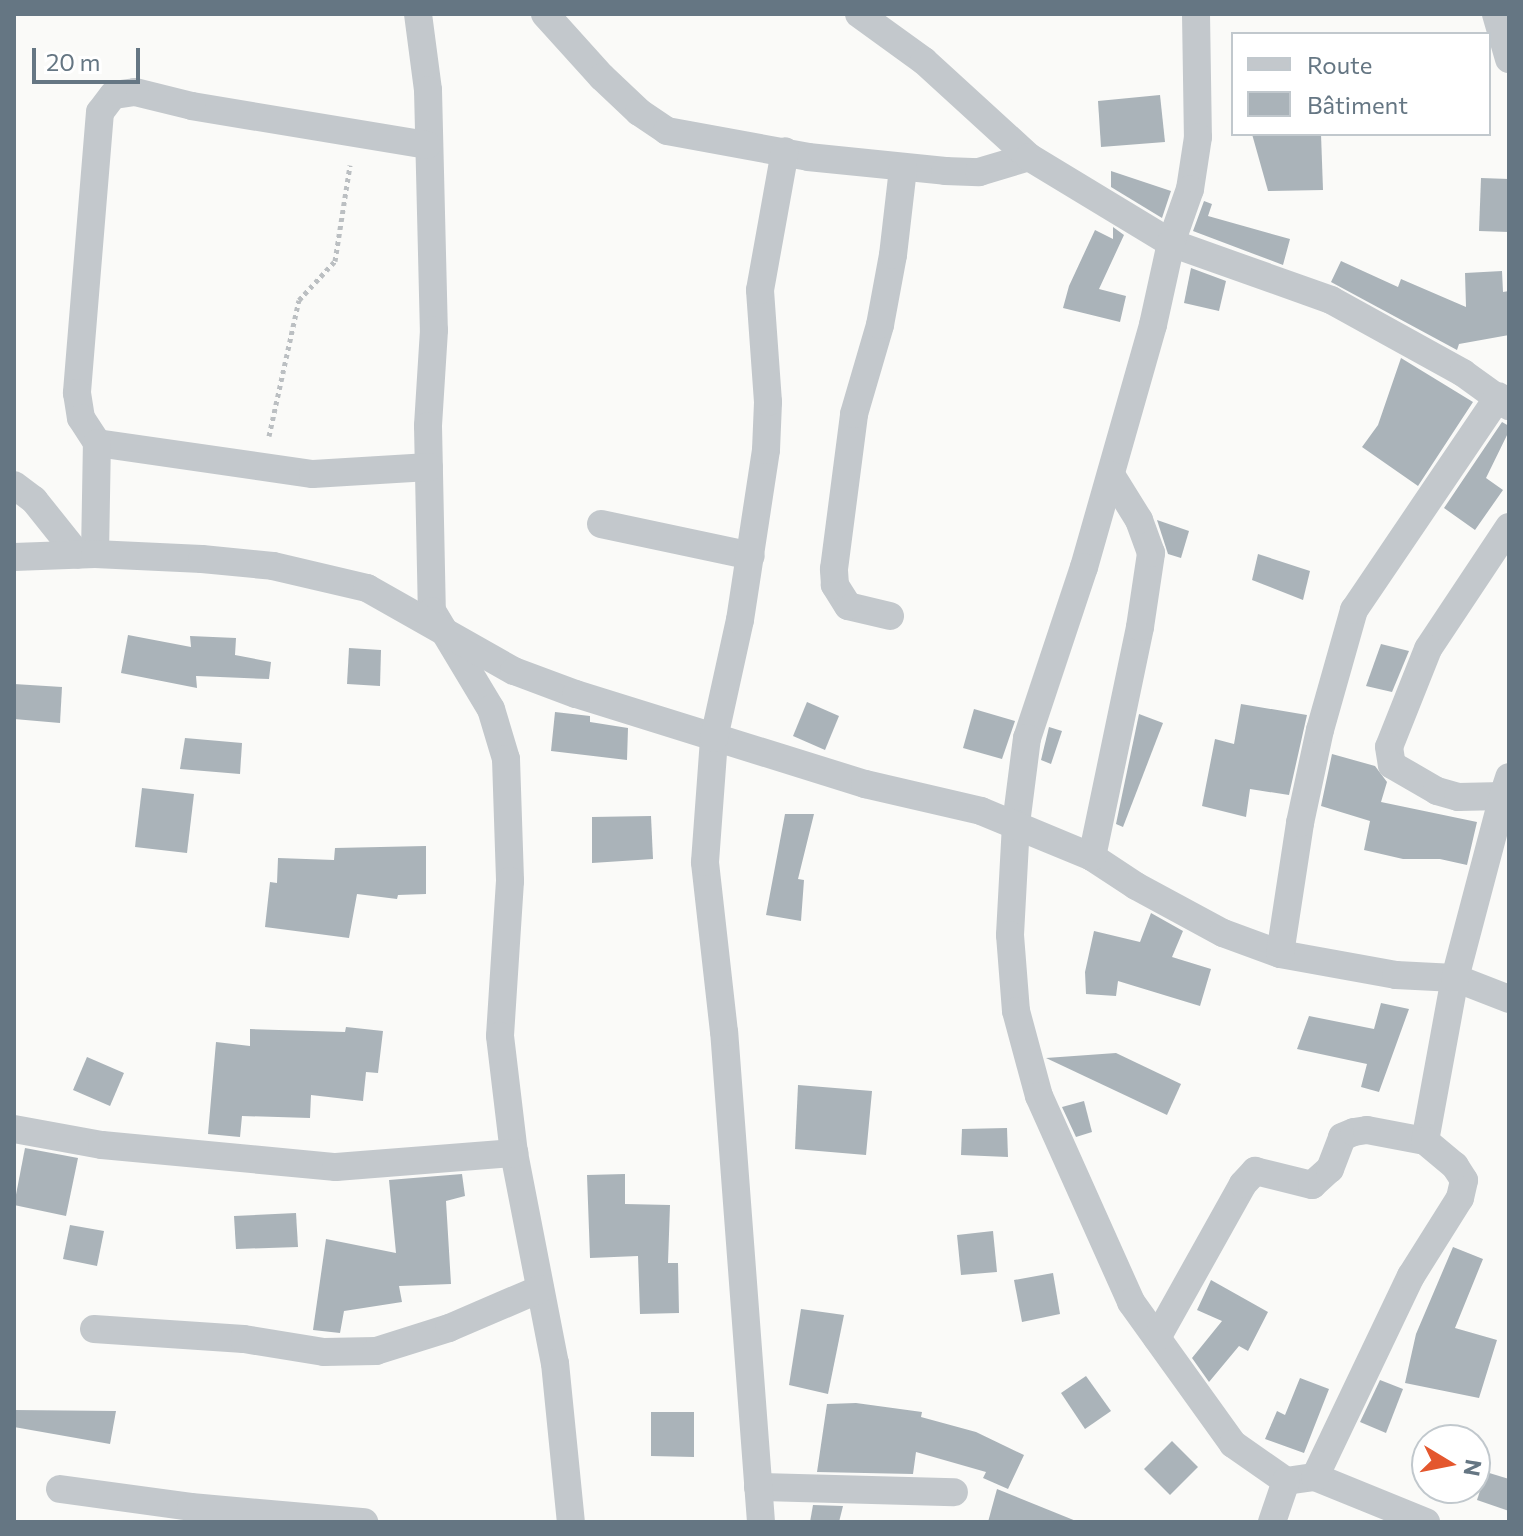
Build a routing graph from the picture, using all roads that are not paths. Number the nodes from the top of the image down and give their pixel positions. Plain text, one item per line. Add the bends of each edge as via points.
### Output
1 (418, 14) edge
2 (545, 14) edge
3 (859, 14) edge
4 (1196, 14) edge
5 (1496, 14) edge
6 (1509, 59) edge
7 (427, 145) junction
8 (785, 151) junction
9 (1029, 157) junction
10 (903, 168) junction
11 (1171, 243) junction
12 (1504, 401) edge
13 (97, 443) junction
14 (429, 467) junction
15 (1111, 475) junction
16 (14, 485) edge
17 (601, 524) dead end
18 (1509, 527) edge
19 (86, 555) junction
20 (751, 556) junction
21 (14, 557) edge
22 (890, 616) dead end
23 (447, 635) junction
24 (714, 738) junction
25 (1506, 786) edge
26 (1016, 824) junction
27 (1092, 857) junction
28 (1280, 954) junction
29 (1455, 978) junction
30 (1509, 999) edge
31 (14, 1129) edge
32 (1425, 1141) junction
33 (514, 1153) junction
34 (540, 1289) junction
35 (94, 1329) dead end
36 (1157, 1338) junction
37 (1315, 1477) junction
38 (1286, 1481) junction
39 (758, 1487) junction
40 (60, 1489) dead end
41 (954, 1492) dead end
42 (277, 1518) edge
43 (364, 1522) edge
44 (571, 1522) edge
45 (761, 1522) edge
46 (1272, 1522) edge
47 (1426, 1522) edge

1 - 7 street via 428,90
2 - 8 street via 639,112 667,131
3 - 9 street via 924,61
4 - 11 street via 1196,155
5 - 6 street
7 - 13 street via 135,92 113,95 100,112 77,393 81,418
7 - 14 street via 434,330
8 - 10 street
8 - 20 street via 760,290 768,402
9 - 10 street via 979,172
9 - 11 street
10 - 22 street via 880,325 854,414 834,569 835,585 848,606
11 - 12 street via 1331,300
11 - 15 street
12 - 28 street via 1354,610 1314,761
13 - 14 street via 313,474
13 - 19 street
14 - 23 street via 432,611
15 - 26 street via 1027,738
15 - 27 street via 1139,520 1151,553
16 - 19 street
17 - 20 street
18 - 25 street via 1428,649 1389,747 1392,765 1437,791 1458,797
19 - 21 street
19 - 23 street via 273,566 328,578 367,588
20 - 24 street
23 - 24 street via 514,671
23 - 33 street via 491,709 506,759 510,881 500,1036
24 - 26 street
24 - 39 street via 705,862 724,1032
25 - 29 street
26 - 27 street
26 - 36 street via 1011,950 1016,1011 1039,1096 1131,1302
27 - 28 street via 1223,933
28 - 29 street via 1396,975
29 - 30 street
29 - 32 street
31 - 33 street via 102,1145 336,1167
32 - 36 street via 1354,1132 1342,1137 1330,1169 1312,1185 1255,1171
32 - 37 street via 1464,1180 1460,1198 1411,1276
33 - 34 street
34 - 35 street via 449,1328 376,1351 324,1352 244,1339
34 - 44 street via 555,1363
36 - 38 street via 1233,1444
37 - 38 street
37 - 47 street
38 - 46 street
39 - 41 street
39 - 45 street
40 - 42 street
42 - 43 street

